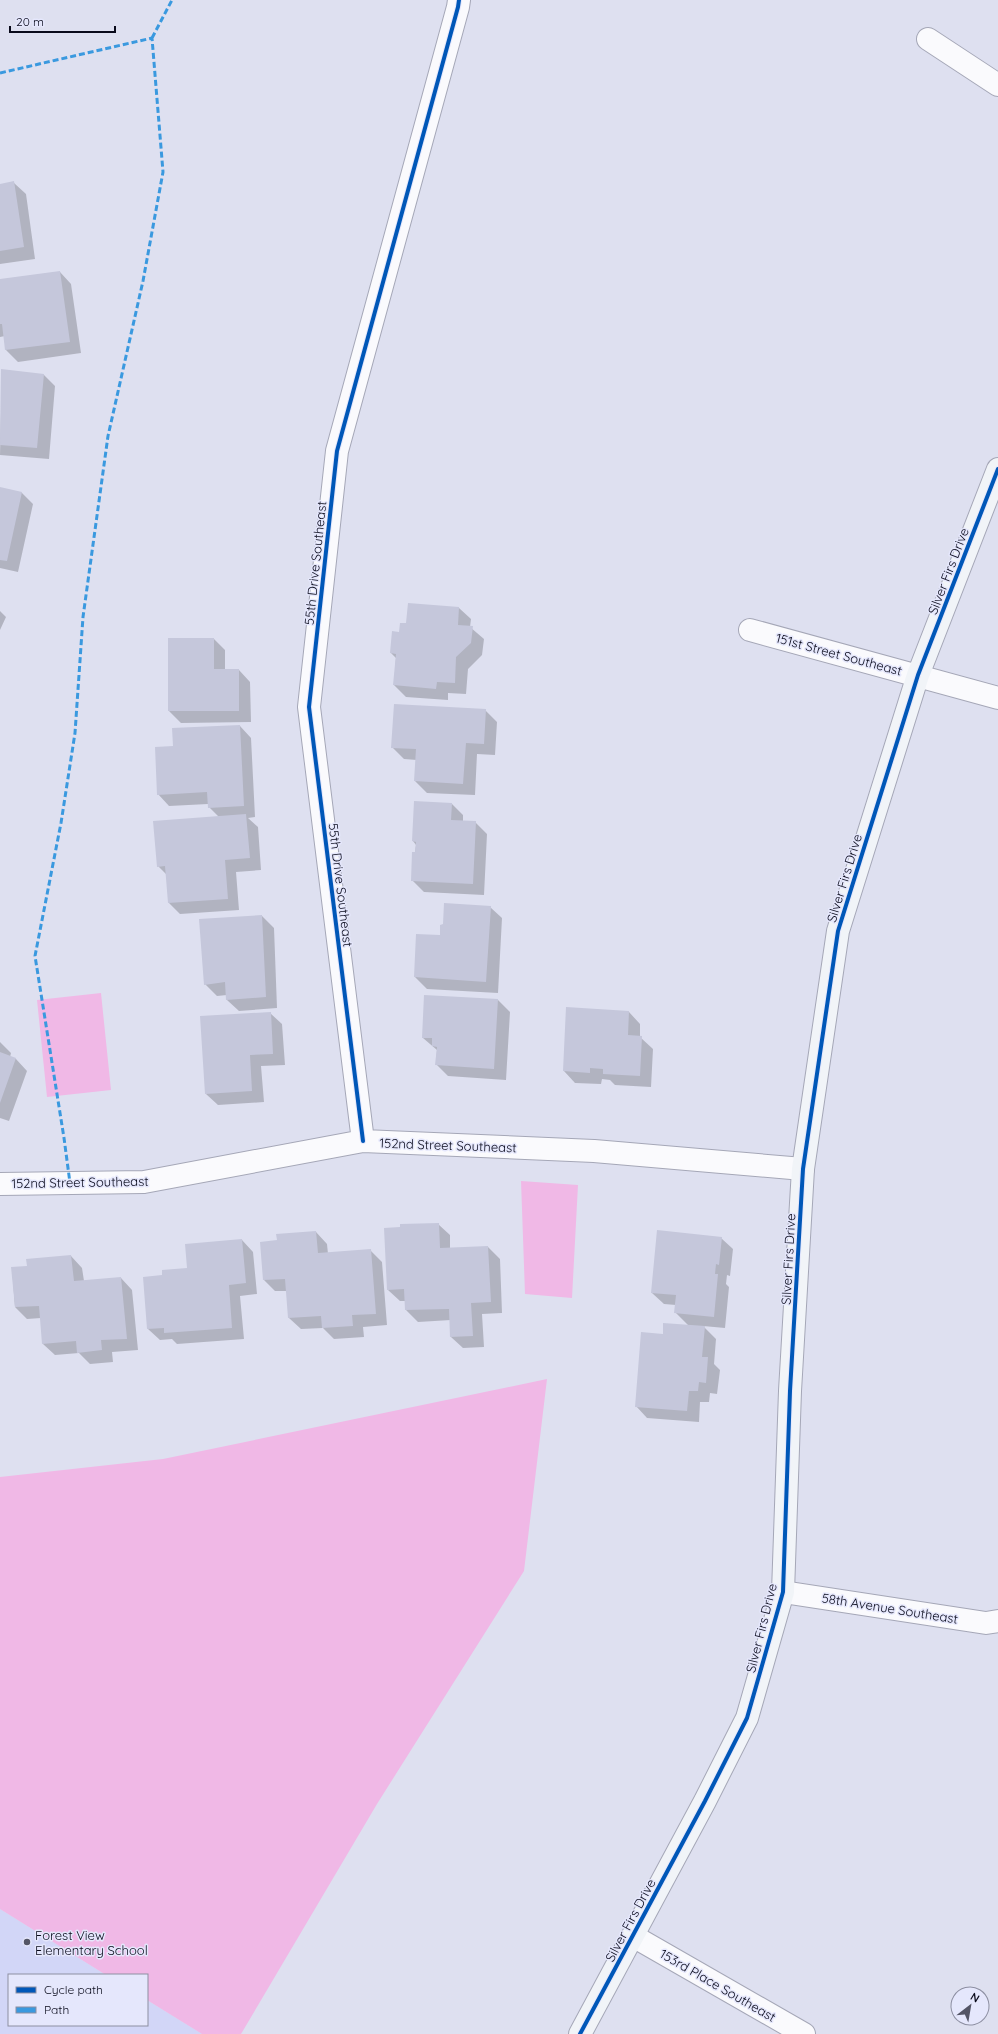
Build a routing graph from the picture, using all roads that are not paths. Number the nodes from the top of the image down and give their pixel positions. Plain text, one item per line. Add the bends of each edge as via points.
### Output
1 (459, 0) edge
2 (928, 38) dead end
3 (998, 85) edge
4 (998, 470) edge
5 (750, 630) dead end
6 (918, 675) junction
7 (998, 698) edge
8 (363, 1141) junction
9 (803, 1169) junction
10 (0, 1184) edge
11 (783, 1592) junction
12 (998, 1621) edge
13 (633, 1936) junction
14 (580, 2034) edge
15 (804, 2034) edge

1 - 8 street, 55th Drive Southeast via 337,451 309,707
2 - 3 street
4 - 6 street, Silver Firs Drive
5 - 6 street, 151st Street Southeast
6 - 7 street, 151st Street Southeast
6 - 9 street, Silver Firs Drive via 838,931
8 - 9 street, 152nd Street Southeast via 594,1151
8 - 10 street, 152nd Street Southeast via 144,1182
9 - 11 street, Silver Firs Drive via 790,1391
11 - 12 street, 58th Avenue Southeast via 986,1623
11 - 13 street, Silver Firs Drive via 747,1718
13 - 14 street, Silver Firs Drive
13 - 15 street, 153rd Place Southeast

